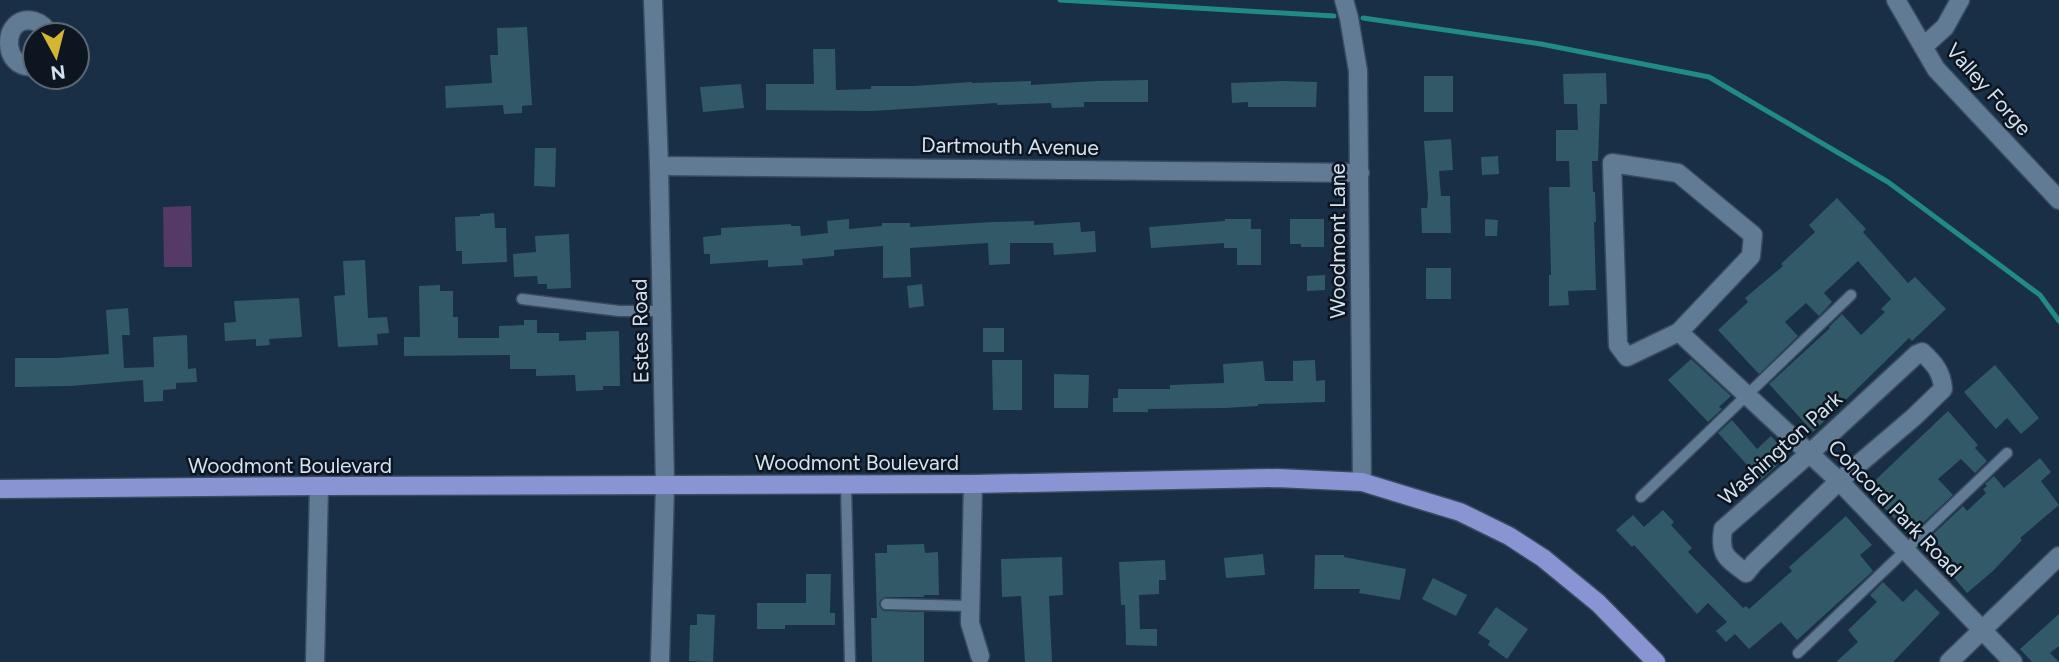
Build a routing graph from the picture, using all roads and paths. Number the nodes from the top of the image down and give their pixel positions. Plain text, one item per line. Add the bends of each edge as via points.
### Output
1 (653, 0) edge
2 (1344, 0) edge
3 (1896, 0) edge
4 (1960, 0) edge
5 (21, 23) edge
6 (3, 44) edge
7 (1923, 47) junction
8 (21, 65) edge
9 (659, 166) junction
10 (1360, 173) junction
11 (2059, 200) edge
12 (1851, 295) dead end
13 (522, 299) dead end
14 (662, 312) junction
15 (1679, 332) junction
16 (1746, 395) junction
17 (1810, 453) junction
18 (2007, 453) dead end
19 (1839, 481) junction
20 (1362, 482) junction
21 (973, 484) junction
22 (846, 485) junction
23 (319, 486) junction
24 (665, 486) junction
25 (0, 489) edge
26 (1641, 497) dead end
27 (1906, 551) junction
28 (2059, 556) edge
29 (886, 604) dead end
30 (971, 606) junction
31 (1982, 630) junction
32 (1798, 653) dead end
33 (980, 656) dead end
34 (315, 662) edge
35 (660, 662) edge
36 (850, 662) edge
37 (1656, 662) edge
38 (1949, 662) edge
39 (2013, 662) edge

1 - 9 street, Estes Road
2 - 10 street, Woodmont Lane via 1358,71
3 - 7 street, Valley Forge
4 - 7 street via 1945,27
5 - 6 street
6 - 8 street via 11,59
7 - 11 street, Valley Forge via 1936,69
9 - 10 street, Dartmouth Avenue
9 - 14 street, Estes Road
10 - 20 street, Woodmont Lane
12 - 16 lane
13 - 14 lane
14 - 24 street, Estes Road
15 - 15 street via 1627,357 1618,345 1612,163 1678,173 1753,235 1751,256
15 - 16 street, Concord Park Road
16 - 17 street, Concord Park Road
16 - 26 lane
17 - 19 street, Concord Park Road
17 - 19 street, Washington Park via 1723,529 1721,546 1728,560 1746,573
17 - 19 street, Washington Park via 1917,354 1922,352 1933,362 1943,389
18 - 27 lane
19 - 27 street, Concord Park Road
20 - 21 main road, Woodmont Boulevard via 1277,478
20 - 37 main road, Woodmont Boulevard via 1460,512 1508,536 1598,603
21 - 22 main road, Woodmont Boulevard
21 - 30 street
22 - 24 main road, Woodmont Boulevard
22 - 36 lane
23 - 24 main road, Woodmont Boulevard
23 - 25 main road, Woodmont Boulevard
23 - 34 street
24 - 35 street, Estes Road
27 - 31 street, Concord Park Road
27 - 32 lane
28 - 31 street
29 - 30 lane
30 - 33 street via 970,623
31 - 38 street
31 - 39 street, Concord Park Road

